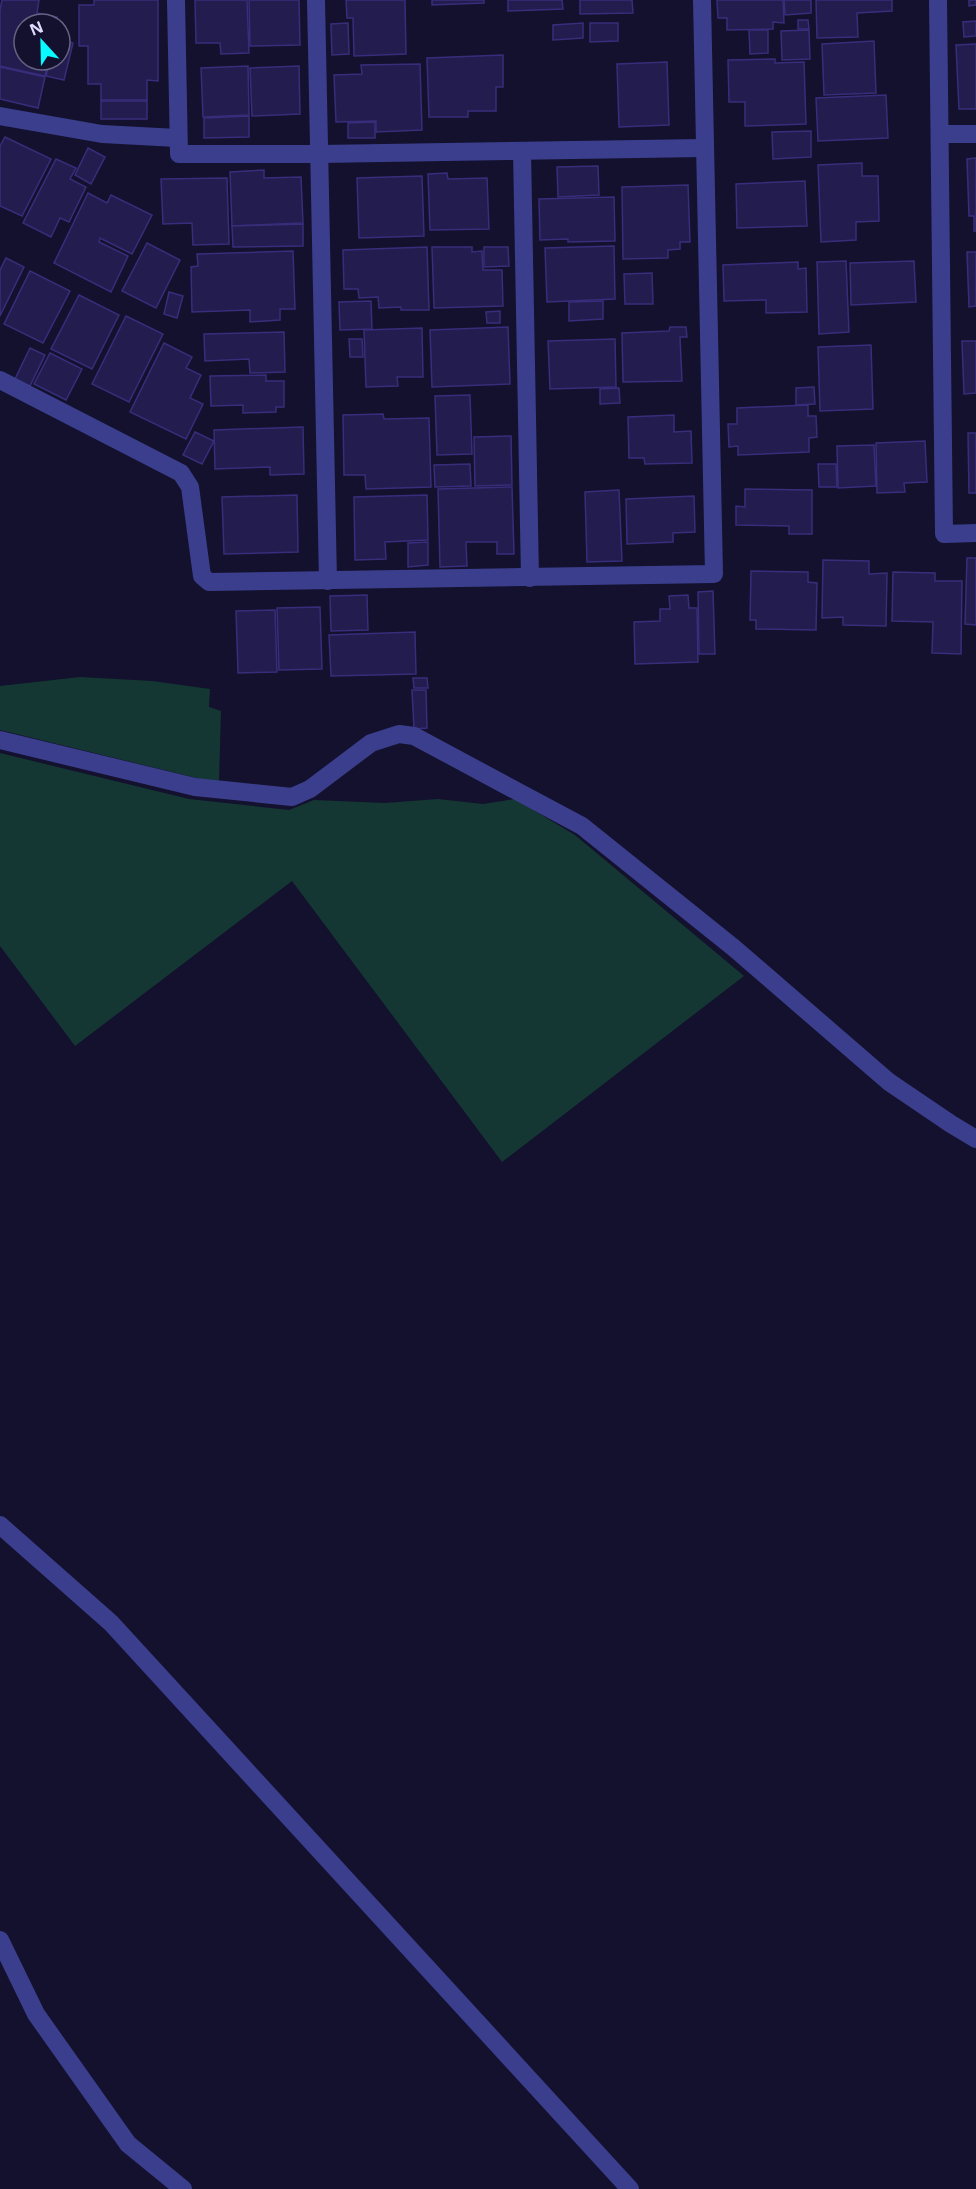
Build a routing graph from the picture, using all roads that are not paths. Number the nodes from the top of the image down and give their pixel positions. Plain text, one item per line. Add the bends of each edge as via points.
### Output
1 (176, 0) edge
2 (316, 0) edge
3 (702, 0) edge
4 (938, 0) edge
5 (0, 116) edge
6 (940, 134) junction
7 (976, 134) edge
8 (177, 138) junction
9 (704, 148) junction
10 (522, 151) junction
11 (320, 154) junction
12 (0, 381) edge
13 (976, 533) edge
14 (530, 578) junction
15 (328, 581) junction
16 (0, 740) edge
17 (976, 1139) edge
18 (0, 1525) edge
19 (0, 1940) edge
20 (183, 2189) edge
21 (630, 2189) edge

1 - 8 street
2 - 11 street
3 - 9 street
4 - 6 street
5 - 8 street via 102,134
6 - 7 street
6 - 13 street via 944,534
8 - 11 street via 179,154
9 - 10 street
9 - 14 street via 714,574
10 - 11 street
10 - 14 street
11 - 15 street
12 - 15 street via 181,473 190,487 202,576 208,582
14 - 15 street
16 - 17 street via 195,787 292,797 310,789 371,743 399,734 414,736 582,826 734,948 889,1082
18 - 21 street via 111,1623
19 - 20 street via 36,2013 128,2144

